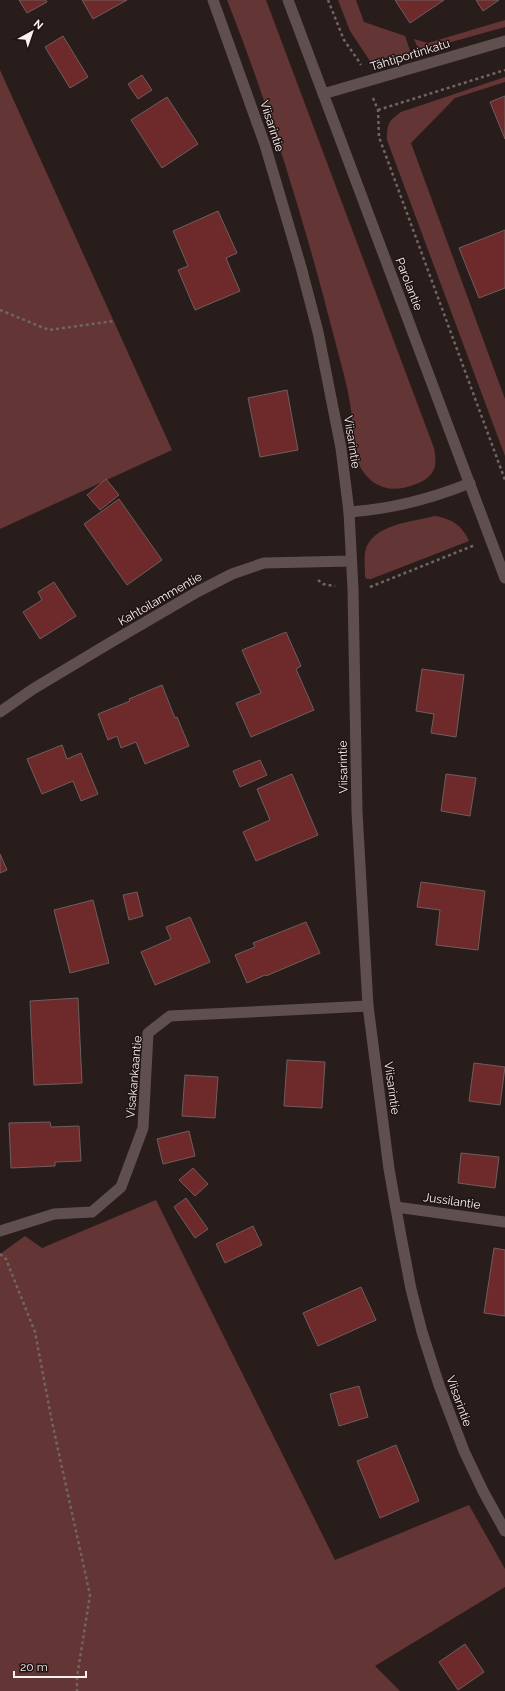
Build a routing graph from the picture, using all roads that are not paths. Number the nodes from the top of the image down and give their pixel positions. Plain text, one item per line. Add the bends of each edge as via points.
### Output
1 (213, 0) edge
2 (288, 0) edge
3 (505, 41) edge
4 (323, 94) junction
5 (470, 483) junction
6 (349, 512) junction
7 (351, 561) junction
8 (505, 578) edge
9 (0, 712) edge
10 (368, 1006) junction
11 (396, 1207) junction
12 (505, 1222) edge
13 (0, 1231) edge
14 (505, 1531) edge

1 - 6 street, Viisarintie via 265,145 318,332 341,448
2 - 4 street, Parolantie
3 - 4 street, Tähtiportinkatu
4 - 5 street, Parolantie
5 - 6 street via 440,496 375,510
5 - 8 street, Parolantie
6 - 7 street, Viisarintie
7 - 9 street, Kahtoilammentie via 264,563 232,574 93,653
7 - 10 street, Viisarintie via 357,812
10 - 11 street, Viisarintie
10 - 13 street, Visakankaantie via 170,1016 148,1033 143,1128 121,1187 92,1212 54,1214
11 - 12 street, Jussilantie
11 - 14 street, Viisarintie via 411,1289 439,1385 464,1451

